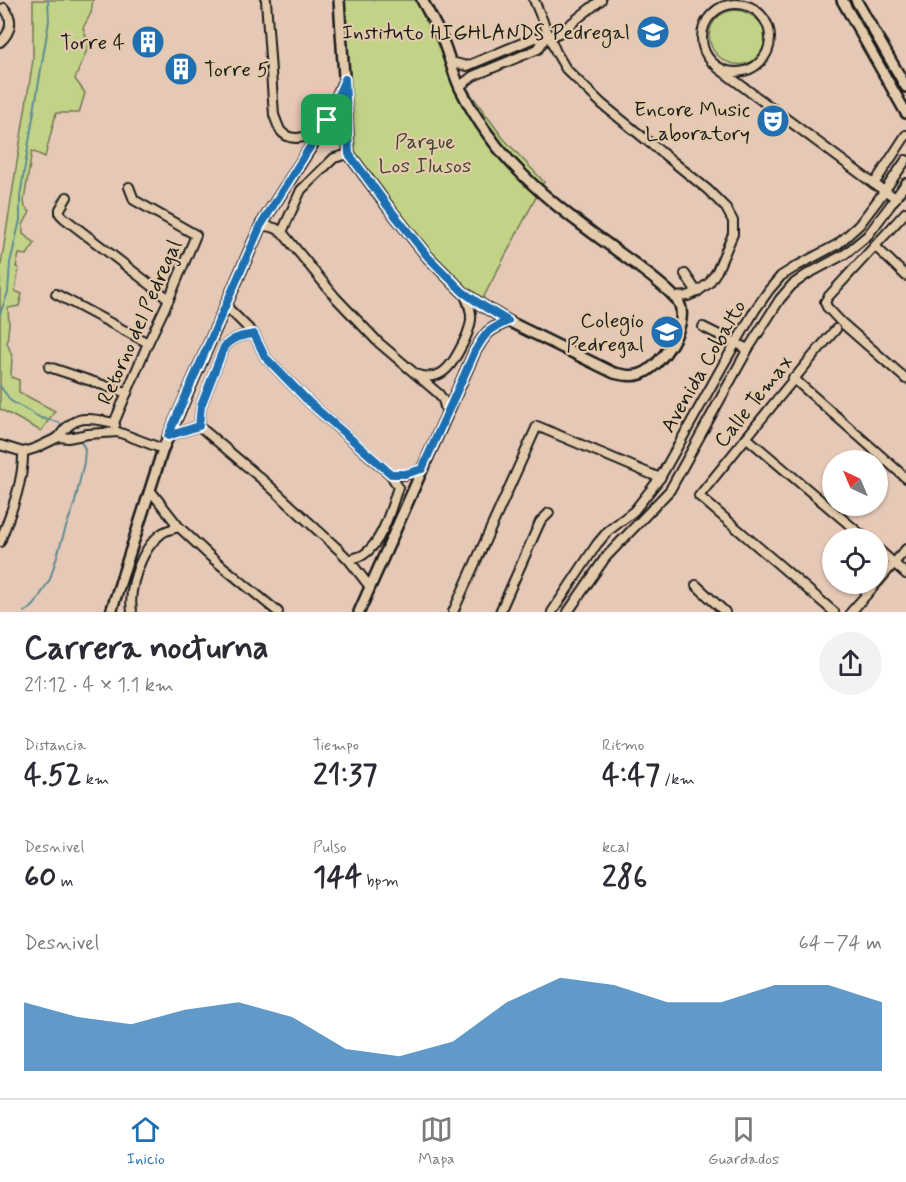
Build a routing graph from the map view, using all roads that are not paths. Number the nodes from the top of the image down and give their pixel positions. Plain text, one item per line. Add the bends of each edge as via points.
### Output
1 (266, 0) edge
2 (339, 0) edge
3 (422, 0) edge
4 (534, 0) edge
5 (601, 0) edge
6 (724, 0) edge
7 (842, 0) edge
8 (856, 0) edge
9 (4, 8) dead end
10 (720, 8) junction
11 (547, 38) junction
12 (0, 42) edge
13 (451, 62) junction
14 (718, 68) junction
15 (345, 79) junction
16 (459, 86) junction
17 (906, 87) edge
18 (906, 113) edge
19 (327, 120) junction
20 (906, 135) edge
21 (349, 154) junction
22 (906, 160) edge
23 (906, 183) edge
24 (874, 184) junction
25 (129, 187) dead end
26 (884, 191) junction
27 (67, 197) dead end
28 (896, 198) junction
29 (906, 212) edge
30 (261, 225) junction
31 (282, 232) junction
32 (875, 246) junction
33 (685, 274) dead end
34 (906, 276) edge
35 (463, 292) junction
36 (697, 292) junction
37 (56, 294) dead end
38 (674, 297) junction
39 (169, 299) junction
40 (226, 306) junction
41 (508, 321) junction
42 (703, 327) dead end
43 (836, 329) dead end
44 (254, 334) junction
45 (148, 343) junction
46 (736, 343) junction
47 (748, 349) junction
48 (49, 367) dead end
49 (417, 374) junction
50 (793, 378) junction
51 (906, 379) edge
52 (127, 393) junction
53 (447, 414) junction
54 (114, 423) junction
55 (199, 426) junction
56 (118, 432) junction
57 (168, 436) junction
58 (64, 437) junction
59 (747, 438) junction
60 (0, 445) edge
61 (163, 449) junction
62 (23, 452) junction
63 (422, 469) junction
64 (391, 474) junction
65 (660, 478) junction
66 (906, 478) edge
67 (150, 490) junction
68 (549, 513) dead end
69 (179, 527) junction
70 (853, 528) edge
71 (0, 542) edge
72 (906, 549) edge
73 (888, 558) edge
74 (349, 560) junction
75 (894, 563) junction
76 (888, 570) edge
77 (906, 574) edge
78 (696, 585) dead end
79 (370, 587) junction
80 (867, 594) edge
81 (456, 611) edge
82 (111, 612) edge
83 (132, 612) edge
84 (278, 612) edge
85 (359, 612) edge
86 (500, 612) edge
87 (552, 612) edge
88 (568, 612) edge
89 (725, 612) edge
90 (834, 612) edge
91 (851, 612) edge

1 - 19 street via 274,115 281,131 296,138 306,137
2 - 15 street
3 - 13 street
4 - 11 street
5 - 11 street
6 - 10 street
7 - 18 street
8 - 17 street
9 - 12 street via 10,25
10 - 14 street via 702,32 704,52
10 - 14 street via 731,4 754,9 763,17 770,39 761,61 752,68 729,72
11 - 13 street via 534,38 467,66
11 - 16 street via 538,49 472,76
11 - 36 street via 582,86 726,208 733,221 733,234 717,271
13 - 16 street
14 - 24 street
15 - 19 street
15 - 21 street
16 - 38 street via 500,151 525,177
19 - 30 street
20 - 24 street
21 - 31 street via 334,158 301,190
21 - 35 street via 428,257
22 - 26 street, Avenida Cobalto
23 - 28 street, Avenida Cobalto
24 - 26 street
25 - 39 street, Retorno del Pedregal via 134,200 196,235
26 - 28 street
26 - 46 street, Avenida Cobalto via 859,225 838,244 782,276 755,310
27 - 39 street via 60,214
28 - 47 street, Avenida Cobalto via 868,235 845,254 792,285
29 - 32 street
30 - 31 street
30 - 40 street
31 - 49 street via 343,306
32 - 34 street
32 - 51 street via 825,302 841,322
33 - 36 street
35 - 41 street
35 - 49 street via 471,314 464,343 443,373
36 - 38 street
37 - 45 street
38 - 41 street via 682,312 681,323 659,363 640,375 614,373
39 - 45 street, Retorno del Pedregal
40 - 44 street
40 - 57 street
41 - 53 street via 484,335
42 - 46 street
43 - 50 street, Calle Temax
44 - 55 street via 238,336 224,347 201,406
44 - 64 street via 265,357 310,403
45 - 52 street, Retorno del Pedregal
46 - 47 street
46 - 65 street, Avenida Cobalto
47 - 88 street, Avenida Cobalto via 670,490 605,558
48 - 52 street
49 - 53 street via 439,394
50 - 59 street, Calle Temax
50 - 66 street
52 - 54 street, Retorno del Pedregal
53 - 63 street
54 - 56 street
54 - 58 street via 81,419 64,429
55 - 57 street
55 - 74 street
56 - 58 street
56 - 61 street
57 - 61 street
58 - 62 street
59 - 70 street
59 - 90 street, Calle Temax via 699,496
60 - 62 street
61 - 67 street
62 - 71 street via 24,464
63 - 64 street
63 - 79 street
64 - 74 street via 398,487 388,520 369,549
65 - 81 street via 537,426
65 - 87 street, Avenida Cobalto via 633,511 597,544
67 - 69 street
67 - 82 street
68 - 86 street via 540,522
69 - 83 street via 162,532 143,556 132,586
69 - 84 street
72 - 75 street
73 - 75 street
74 - 79 street
75 - 76 street
75 - 77 street
78 - 89 street
79 - 85 street
80 - 91 street

